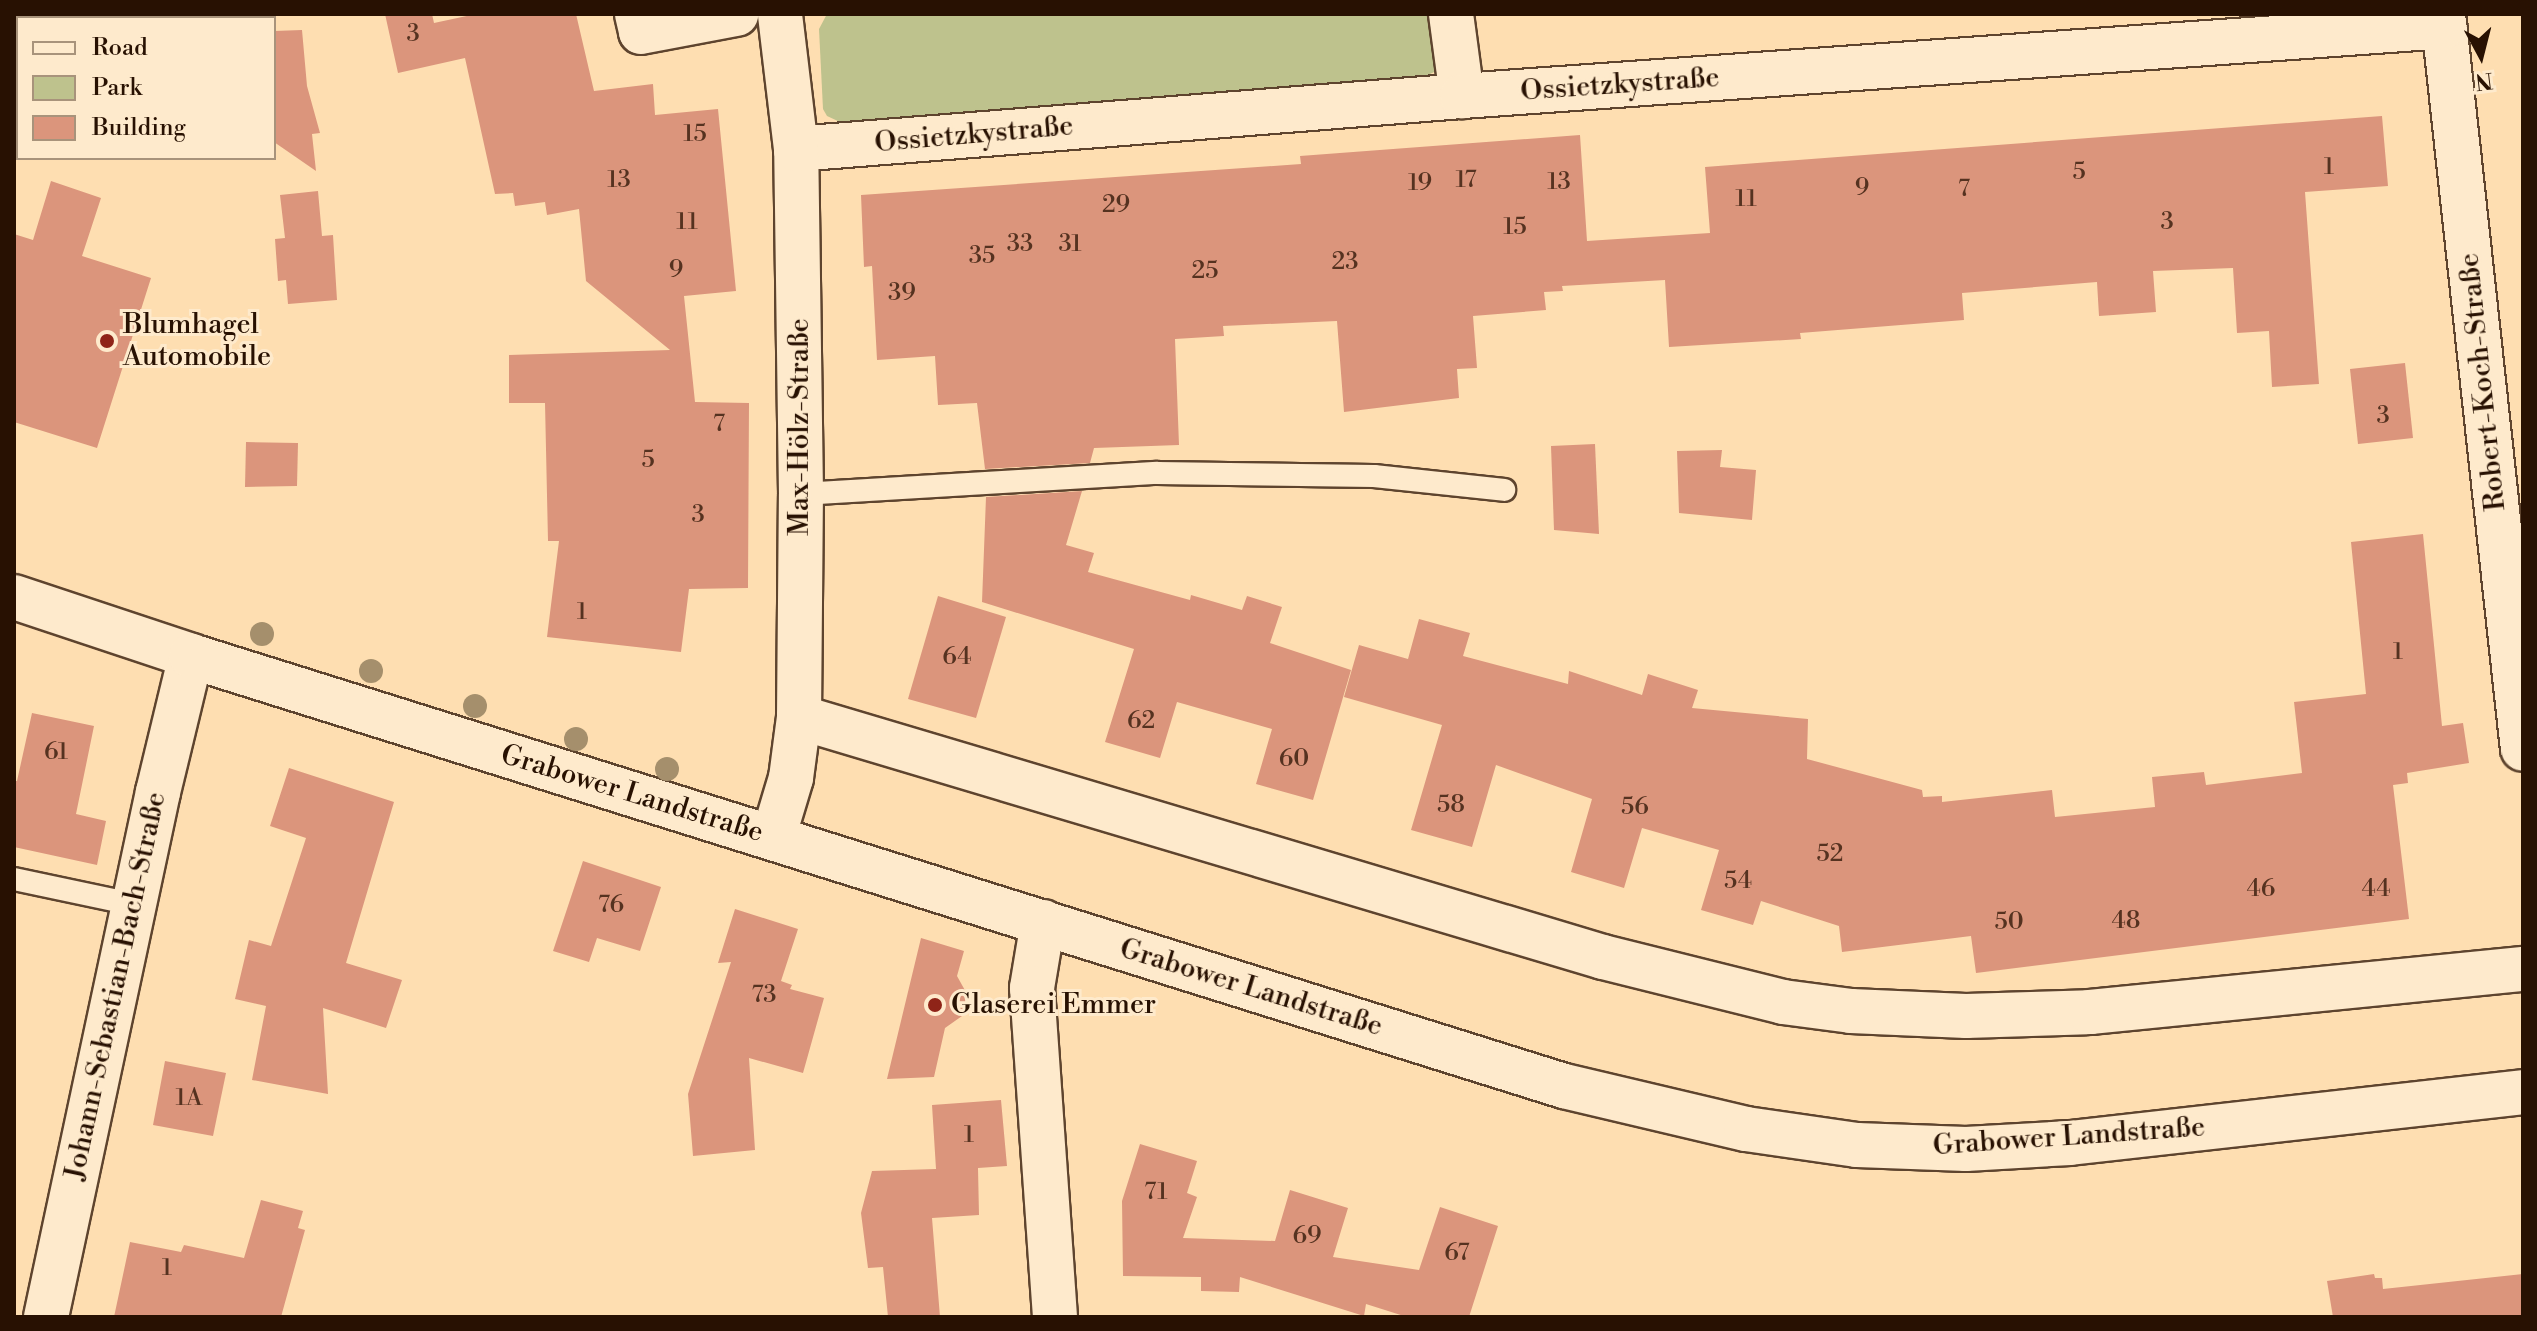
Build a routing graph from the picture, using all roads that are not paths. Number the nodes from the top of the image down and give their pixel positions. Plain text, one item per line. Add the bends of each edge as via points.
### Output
1 (637, 14) edge
2 (736, 14) edge
3 (780, 14) edge
4 (1451, 14) edge
5 (2444, 20) edge
6 (1462, 96) junction
7 (796, 149) junction
8 (1504, 490) dead end
9 (801, 494) junction
10 (14, 597) edge
11 (191, 656) junction
12 (799, 717) junction
13 (2523, 749) edge
14 (773, 838) junction
15 (14, 879) edge
16 (133, 904) junction
17 (1043, 922) junction
18 (2523, 969) edge
19 (2523, 1092) edge
20 (46, 1317) edge
21 (1055, 1317) edge

1 - 2 street via 641,32
3 - 7 street, Max-Hölz-Straße
4 - 6 street
5 - 6 street, Ossietzkystraße
5 - 13 street, Robert-Koch-Straße
6 - 7 street, Ossietzkystraße
7 - 9 street, Max-Hölz-Straße
8 - 9 lane via 1374,476 1157,473
9 - 12 street, Max-Hölz-Straße
10 - 11 street, Grabower Landstraße
11 - 14 street, Grabower Landstraße
11 - 16 street, Johann-Sebastian-Bach-Straße
12 - 14 street, Max-Hölz-Straße via 791,778
12 - 18 street via 1603,957 1783,1002 1966,1016 2090,1012
14 - 17 street, Grabower Landstraße
15 - 16 lane
16 - 20 street, Johann-Sebastian-Bach-Straße
17 - 19 street, Grabower Landstraße via 1564,1086 1746,1129 1857,1145 1966,1149 2070,1143
17 - 21 street via 1032,988

